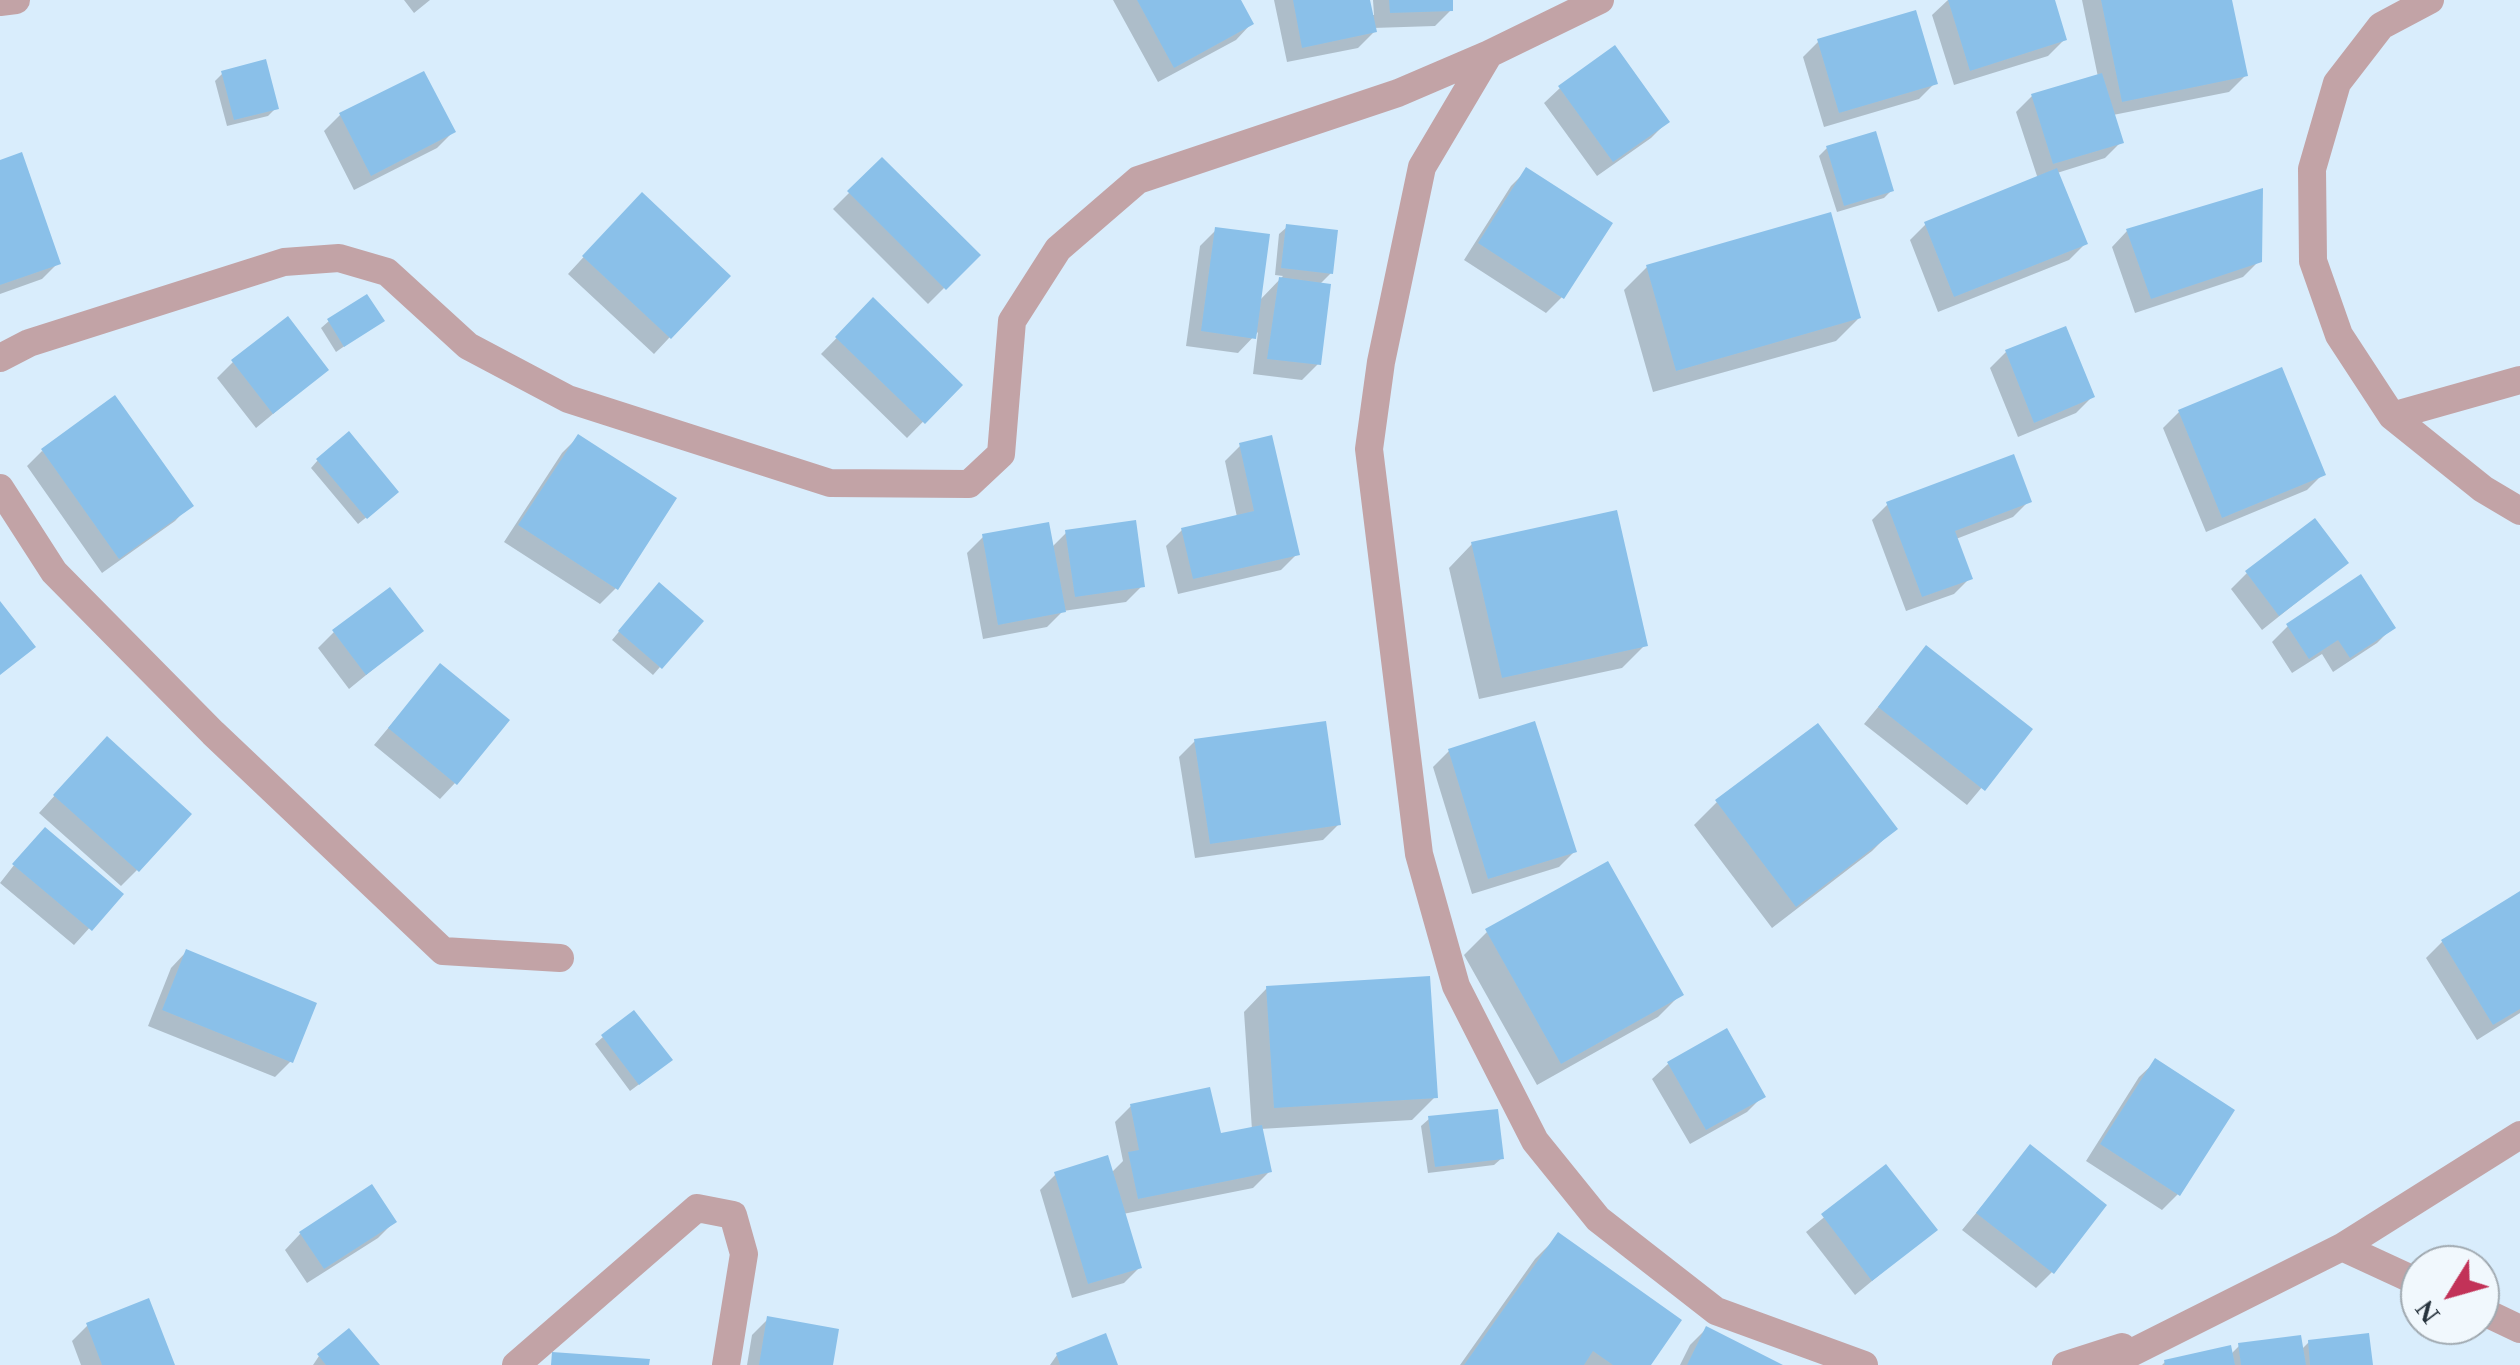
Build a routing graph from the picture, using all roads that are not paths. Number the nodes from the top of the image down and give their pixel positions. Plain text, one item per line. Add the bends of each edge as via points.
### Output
1 (16, 0) edge
2 (1600, 0) edge
3 (2430, 0) edge
4 (0, 2) edge
5 (1489, 54) junction
6 (0, 358) edge
7 (2520, 380) edge
8 (2392, 416) junction
9 (0, 488) edge
10 (2520, 510) edge
11 (560, 958) dead end
12 (2520, 1135) edge
13 (2342, 1247) junction
14 (2400, 1273) edge
15 (2171, 1332) junction
16 (516, 1365) edge
17 (726, 1365) edge
18 (1864, 1365) edge
19 (2066, 1365) edge
20 (2107, 1365) edge

1 - 4 street
2 - 5 street
3 - 8 street via 2381,26 2337,83 2312,168 2314,261 2339,335
5 - 6 street via 1398,93 1138,180 1058,249 1012,321 1001,454 969,484 830,483 568,400 468,346 388,272 339,258 284,262
5 - 18 street via 1422,166 1370,449 1420,854 1456,986 1534,1141 1598,1219 1716,1311
7 - 8 street
8 - 10 street via 2483,490
9 - 11 street via 54,572 213,734 444,951
12 - 13 street
13 - 14 street
13 - 15 street
15 - 19 street
15 - 20 street
16 - 17 street via 696,1208 733,1215 744,1254

